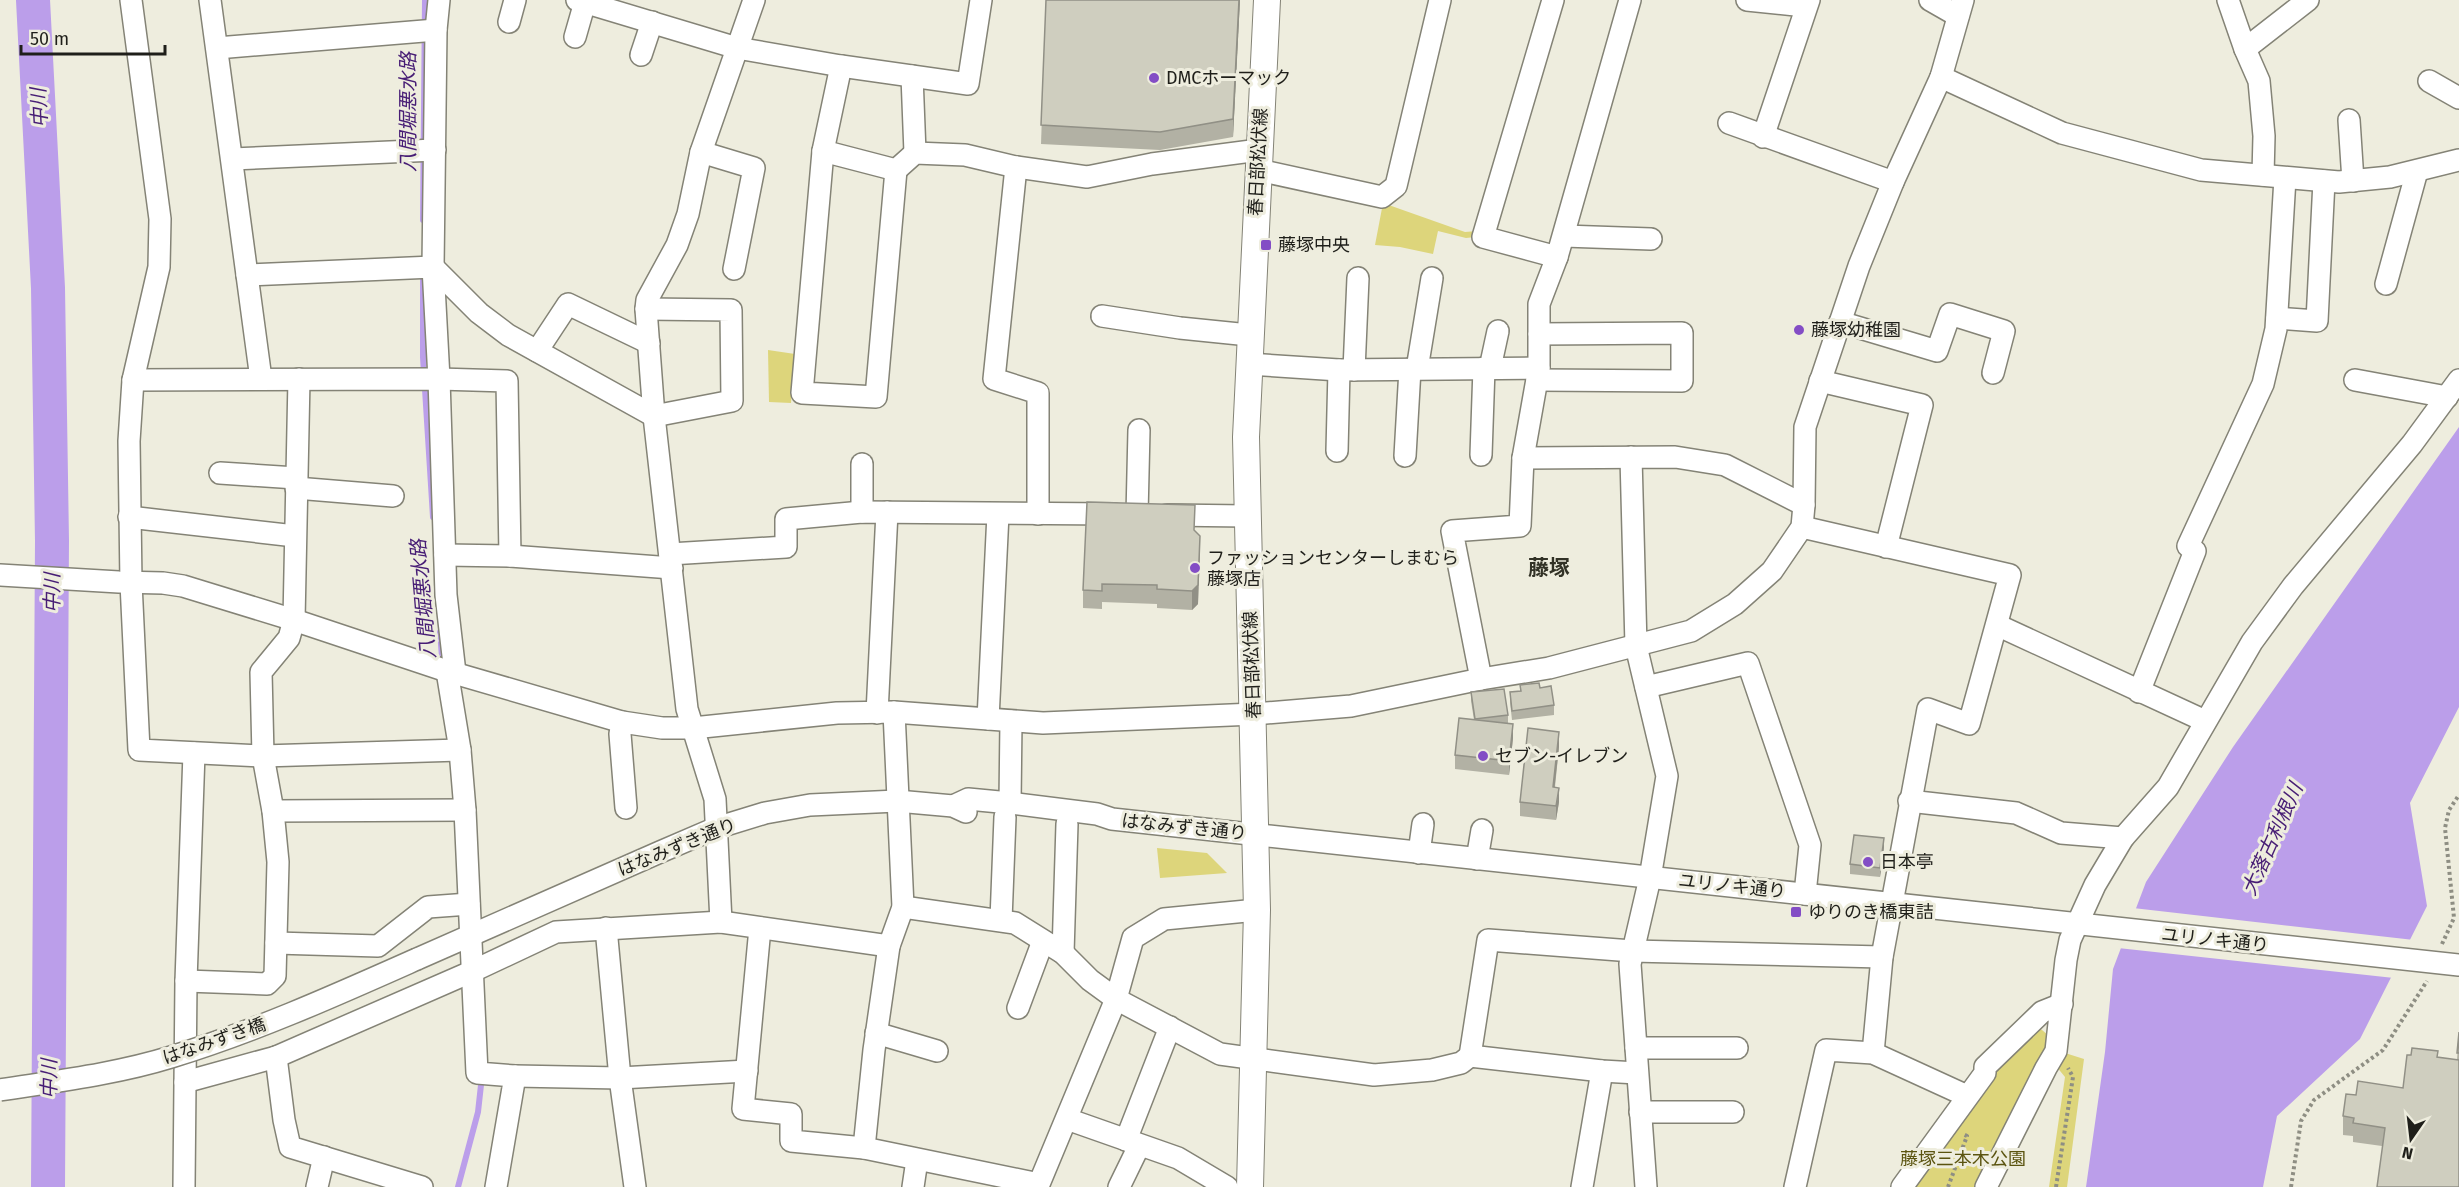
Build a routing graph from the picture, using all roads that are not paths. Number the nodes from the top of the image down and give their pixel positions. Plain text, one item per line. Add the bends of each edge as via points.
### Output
1 (131, 0) edge
2 (210, 0) edge
3 (439, 0) edge
4 (515, 0) edge
5 (754, 0) edge
6 (981, 0) edge
7 (1267, 0) edge
8 (1440, 0) edge
9 (1553, 0) edge
10 (1630, 0) edge
11 (1747, 0) edge
12 (1930, 0) edge
13 (2228, 0) edge
14 (2308, 0) edge
15 (581, 1) edge
16 (1807, 3) edge
17 (1960, 8) edge
18 (508, 22) dead end
19 (652, 22) junction
20 (436, 30) junction
21 (574, 37) dead end
22 (217, 48) junction
23 (737, 48) junction
24 (2245, 49) junction
25 (641, 56) dead end
26 (841, 66) junction
27 (912, 76) junction
28 (1941, 77) junction
29 (2429, 81) dead end
30 (2459, 98) edge
31 (2349, 120) dead end
32 (1729, 123) dead end
33 (1763, 137) junction
34 (435, 150) junction
35 (823, 151) junction
36 (701, 152) junction
37 (915, 153) junction
38 (232, 159) junction
39 (1259, 160) junction
40 (2459, 160) edge
41 (1016, 167) junction
42 (896, 170) junction
43 (2417, 171) junction
44 (2263, 176) junction
45 (2285, 178) junction
46 (2324, 181) junction
47 (2353, 181) junction
48 (1893, 182) junction
49 (1564, 236) junction
50 (1651, 239) dead end
51 (1557, 257) junction
52 (433, 267) junction
53 (734, 269) dead end
54 (247, 275) junction
55 (1432, 278) dead end
56 (1358, 279) dead end
57 (2385, 284) dead end
58 (646, 309) junction
59 (1102, 316) dead end
60 (2277, 318) junction
61 (1840, 322) junction
62 (1498, 331) dead end
63 (1539, 334) junction
64 (1250, 335) junction
65 (649, 343) junction
66 (537, 351) junction
67 (1248, 364) junction
68 (1487, 368) junction
69 (1414, 369) junction
70 (1347, 370) junction
71 (1993, 373) dead end
72 (1538, 374) junction
73 (261, 379) junction
74 (439, 379) junction
75 (133, 380) junction
76 (299, 380) junction
77 (2355, 380) dead end
78 (1820, 381) junction
79 (2453, 389) edge
80 (654, 416) junction
81 (1139, 430) dead end
82 (1337, 451) dead end
83 (1481, 455) dead end
84 (1405, 456) dead end
85 (1631, 457) junction
86 (1523, 458) junction
87 (862, 464) dead end
88 (220, 473) dead end
89 (296, 483) junction
90 (393, 496) dead end
91 (1804, 505) junction
92 (862, 512) junction
93 (887, 512) junction
94 (998, 513) junction
95 (1038, 514) junction
96 (1137, 515) junction
97 (1247, 516) junction
98 (129, 517) junction
99 (1802, 527) junction
100 (295, 536) junction
101 (1886, 546) junction
102 (445, 555) junction
103 (510, 556) junction
104 (671, 561) junction
105 (0, 575) edge
106 (125, 583) junction
107 (294, 620) junction
108 (1997, 625) junction
109 (1636, 646) junction
110 (451, 672) junction
111 (1481, 679) junction
112 (1646, 687) junction
113 (2139, 692) junction
114 (886, 712) junction
115 (1254, 714) junction
116 (988, 719) junction
117 (1011, 721) junction
118 (2205, 721) junction
119 (622, 722) junction
120 (693, 728) junction
121 (460, 750) junction
122 (194, 753) junction
123 (263, 756) junction
124 (897, 801) junction
125 (1909, 801) junction
126 (626, 808) dead end
127 (465, 810) junction
128 (1007, 810) junction
129 (273, 811) junction
130 (1112, 819) junction
131 (1067, 824) junction
132 (1423, 824) dead end
133 (716, 828) junction
134 (1482, 830) dead end
135 (1255, 835) junction
136 (2123, 838) junction
137 (1419, 852) junction
138 (1477, 859) junction
139 (1650, 878) junction
140 (1805, 894) junction
141 (1891, 903) junction
142 (469, 904) junction
143 (903, 907) junction
144 (1257, 910) junction
145 (1001, 921) junction
146 (720, 922) junction
147 (2078, 925) junction
148 (606, 928) junction
149 (760, 928) junction
150 (468, 936) junction
151 (1043, 941) junction
152 (276, 943) junction
153 (890, 946) junction
154 (1632, 951) junction
155 (1063, 953) junction
156 (1882, 957) junction
157 (417, 959) joint
158 (2459, 965) edge
159 (480, 968) junction
160 (186, 981) junction
161 (1116, 999) junction
162 (2062, 1004) junction
163 (1018, 1008) dead end
164 (1170, 1028) junction
165 (876, 1033) junction
166 (1636, 1048) junction
167 (1737, 1048) dead end
168 (937, 1051) dead end
169 (1873, 1053) junction
170 (1470, 1056) junction
171 (276, 1057) junction
172 (1254, 1058) junction
173 (747, 1071) junction
174 (1602, 1071) junction
175 (1637, 1073) junction
176 (515, 1076) junction
177 (620, 1078) junction
178 (185, 1082) junction
179 (0, 1090) edge
180 (1967, 1096) junction
181 (1640, 1112) junction
182 (1733, 1112) dead end
183 (1067, 1119) junction
184 (1132, 1143) junction
185 (864, 1148) junction
186 (324, 1157) junction
187 (917, 1160) junction
188 (961, 1178) edge
189 (1032, 1185) edge
190 (184, 1187) edge
191 (317, 1187) edge
192 (422, 1187) edge
193 (496, 1187) edge
194 (634, 1187) edge
195 (913, 1187) edge
196 (1119, 1187) edge
197 (1227, 1187) edge
198 (1250, 1187) edge
199 (1582, 1187) edge
200 (1646, 1187) edge
201 (1795, 1187) edge
202 (1902, 1187) edge
203 (1986, 1187) edge

1 - 75 street via 160,219 159,267
2 - 22 street
3 - 20 street
4 - 18 street
5 - 23 street
6 - 27 street via 968,84
7 - 39 main road, 春日部松伏線
8 - 39 street via 1396,186 1382,197
9 - 51 street via 1483,237
10 - 49 street
11 - 16 street
12 - 17 street
13 - 24 street
14 - 24 street
15 - 19 street
15 - 21 street
16 - 33 street
17 - 28 street
19 - 23 street
19 - 25 street
20 - 22 street
20 - 34 street
22 - 38 street
23 - 26 street
23 - 36 street
24 - 44 street via 2259,81
26 - 27 street
26 - 35 street
27 - 37 street
28 - 44 street via 2062,133 2201,170
28 - 48 street
29 - 30 street
31 - 47 street
32 - 33 street
33 - 48 street
34 - 38 street
34 - 52 street
35 - 42 street
35 - 42 street via 802,393 876,397
36 - 53 street via 754,168
36 - 58 street via 685,224
37 - 41 street via 965,155
37 - 42 street
38 - 54 street
39 - 41 street via 1152,164 1087,177
39 - 64 main road, 春日部松伏線
40 - 43 street
41 - 95 street via 994,379 1038,393
43 - 47 street
43 - 57 street
44 - 45 street
45 - 46 street
45 - 60 street
46 - 47 street
46 - 60 street via 2317,321
48 - 61 street
49 - 50 street
49 - 51 street
51 - 63 street via 1539,304
52 - 54 street
52 - 66 street via 479,313
52 - 74 street
54 - 73 street
55 - 69 street
56 - 70 street
58 - 65 street
58 - 80 street via 730,310 732,401
59 - 64 street
60 - 113 street via 2263,384 2188,546 2195,551
61 - 71 street via 1937,351 1950,314 2004,331
61 - 78 street
62 - 68 street
63 - 72 street
63 - 72 street via 1682,333 1682,381
64 - 67 main road, 春日部松伏線
65 - 66 street via 568,304
65 - 80 street
66 - 80 street
67 - 70 street
67 - 97 main road, 春日部松伏線
68 - 69 street
68 - 72 street
68 - 83 street
69 - 70 street
69 - 84 street
70 - 82 street
72 - 86 street
73 - 75 street
73 - 76 street
74 - 76 street
74 - 102 street
74 - 103 street via 507,381
75 - 98 street
76 - 89 street
77 - 79 street
78 - 91 street via 1805,427
78 - 101 street via 1922,405
79 - 118 street via 2293,586 2252,642
80 - 104 street
81 - 96 street
85 - 86 street
85 - 91 street via 1675,457 1725,465
85 - 109 street
86 - 111 street via 1520,526 1452,531
87 - 92 street
88 - 89 street
89 - 90 street
89 - 100 street
91 - 99 street
92 - 93 street
92 - 104 street via 786,519 786,547
93 - 94 street
93 - 114 street
94 - 95 street
94 - 116 street
95 - 96 street
96 - 97 street
97 - 115 main road, 春日部松伏線
98 - 100 street
98 - 106 street via 132,564
99 - 101 street
99 - 109 street via 1772,571 1735,604 1691,631
100 - 107 street
101 - 108 street via 2010,575
102 - 103 street
102 - 110 street
103 - 104 street
104 - 120 street via 687,710
105 - 106 street
106 - 107 street via 183,586
106 - 122 street via 139,750
107 - 110 street
107 - 123 street via 289,638 261,672
108 - 113 street
108 - 125 street via 1969,724 1928,710
109 - 111 street via 1549,668
109 - 112 street
110 - 119 street
110 - 121 street
111 - 115 street via 1410,697
112 - 139 street via 1667,776
112 - 140 street via 1748,663 1810,845
113 - 118 street
114 - 116 street
114 - 120 street via 837,713
114 - 124 street
115 - 117 street
115 - 135 main road, 春日部松伏線
116 - 117 street
117 - 128 street
118 - 136 street via 2168,787
119 - 120 street
119 - 126 street
120 - 133 street via 714,799
121 - 123 street
121 - 127 street
122 - 123 street
122 - 160 street
123 - 129 street
124 - 128 street, はなみずき通り via 953,806 965,812
124 - 133 street, はなみずき通り via 810,805
124 - 143 street
125 - 136 street via 2016,813 2061,832
125 - 141 street
127 - 129 street
127 - 142 street
128 - 130 street, はなみずき通り via 1097,814
128 - 131 street, はなみずき通り
128 - 145 street
129 - 152 street via 278,862
130 - 131 street, はなみずき通り via 1096,825
130 - 135 street, はなみずき通り
131 - 155 street
132 - 137 street
133 - 146 street
133 - 150 street, はなみずき通り
134 - 138 street
135 - 137 street, ユリノキ通り
135 - 144 main road, 春日部松伏線
136 - 147 street via 2095,885
137 - 138 street, ユリノキ通り
138 - 139 street, ユリノキ通り
139 - 140 street, ユリノキ通り
139 - 154 street
140 - 141 street, ユリノキ通り
141 - 147 street, ユリノキ通り
141 - 156 street
142 - 150 street
142 - 152 street via 428,907 378,946
143 - 145 street
143 - 153 street
144 - 161 street via 1164,919 1133,938
144 - 172 main road, 春日部松伏線
145 - 151 street via 1015,922
146 - 148 street
146 - 149 street
147 - 158 street, ユリノキ通り via 2428,969
147 - 162 street via 2070,940
148 - 159 street via 555,932
148 - 177 street
149 - 153 street
149 - 173 street
150 - 157 street, はなみずき通り
150 - 159 street
151 - 155 street
151 - 163 street
152 - 160 street via 275,976 267,984
153 - 165 street
154 - 156 street
154 - 166 street
154 - 170 street via 1488,940
155 - 161 street
156 - 169 street
157 - 179 street, はなみずき橋, bridge via 285,1017 169,1058
159 - 171 street
159 - 176 street via 477,1073
160 - 178 street
161 - 164 street
161 - 183 street
162 - 180 street via 2042,1012 1985,1067
162 - 203 street via 2056,1051
164 - 172 street via 1220,1054
164 - 184 street
165 - 168 street
165 - 185 street
166 - 167 street
166 - 175 street
169 - 180 street
169 - 201 street via 1826,1050
170 - 172 street via 1461,1063 1432,1070 1374,1075
170 - 174 street
171 - 178 street
171 - 186 street via 290,1147
172 - 198 main road, 春日部松伏線
173 - 177 street
173 - 185 street via 743,1109 791,1114 790,1141
174 - 175 street
174 - 199 street
175 - 181 street
176 - 177 street
176 - 193 street
177 - 194 street
178 - 190 street
180 - 202 street
181 - 182 street
181 - 200 street
183 - 184 street
183 - 189 street via 1039,1184
184 - 196 street
184 - 197 street via 1178,1158
185 - 187 street
186 - 191 street
186 - 192 street
187 - 188 street
187 - 195 street
188 - 189 street

